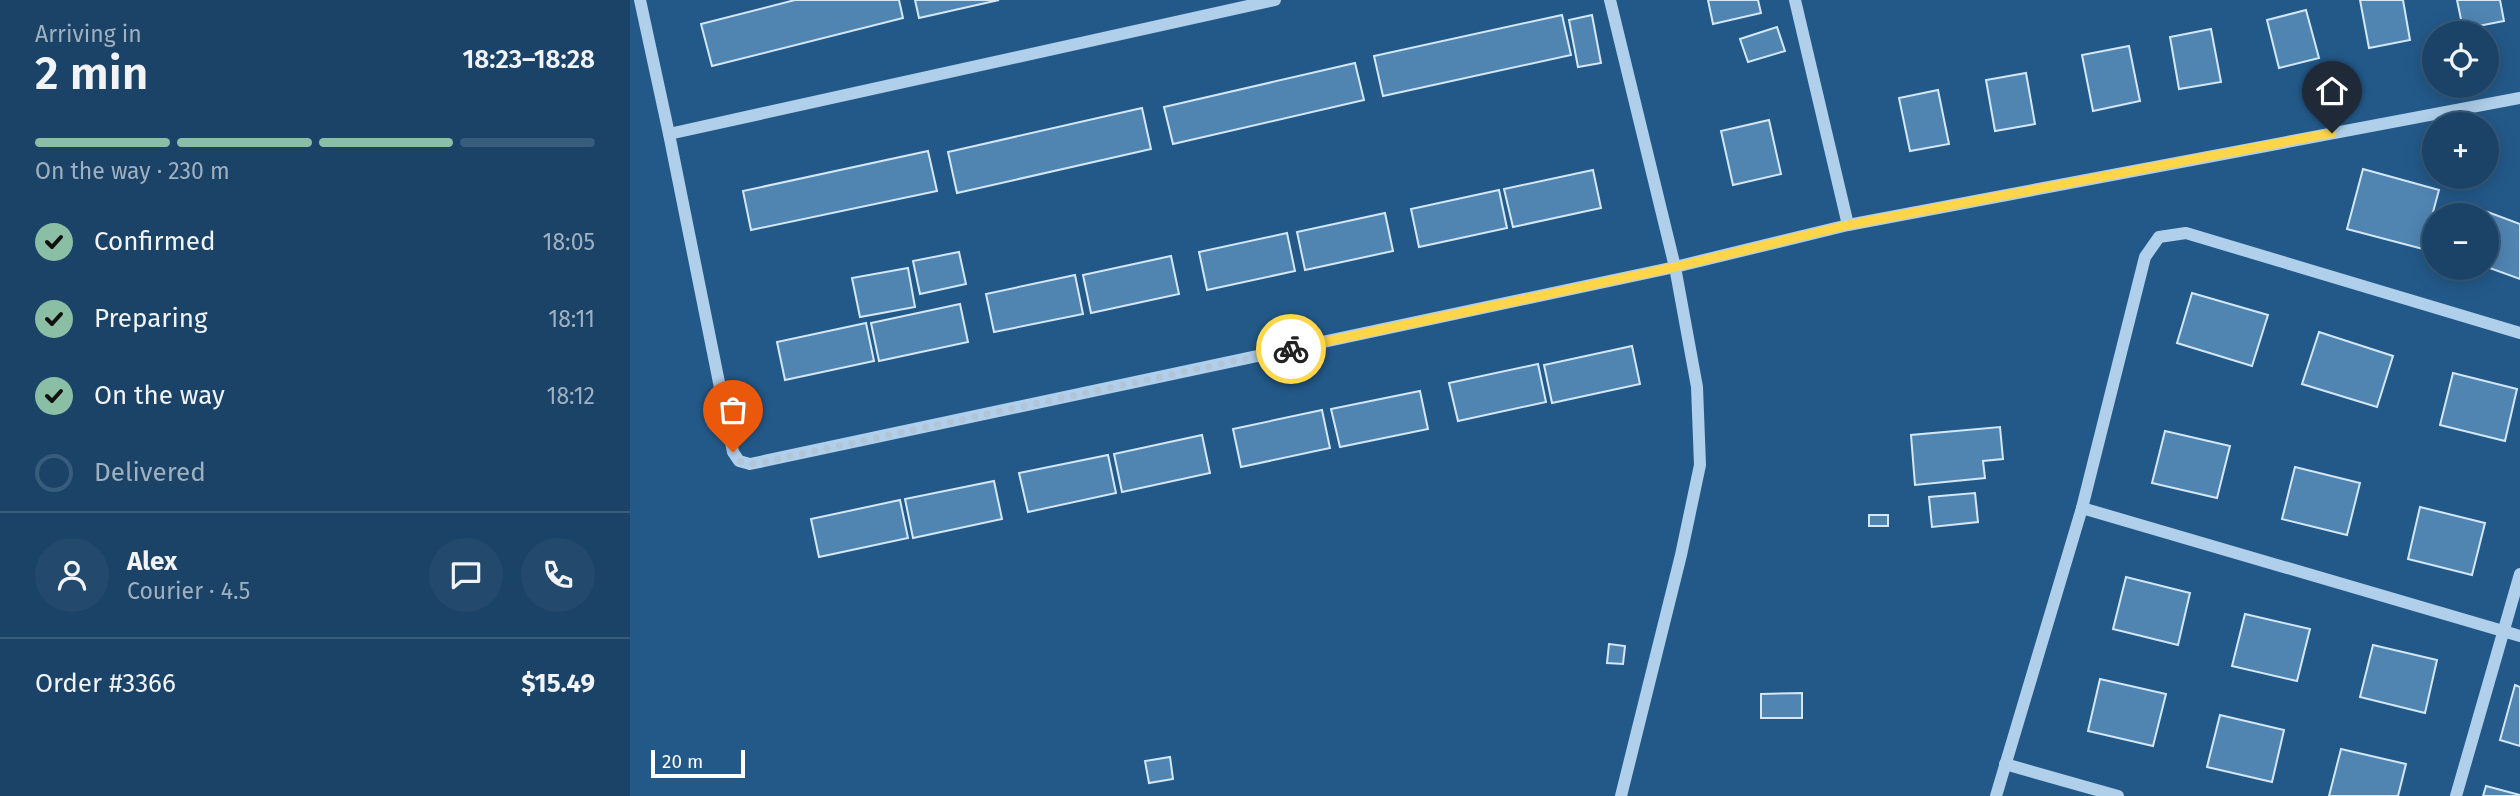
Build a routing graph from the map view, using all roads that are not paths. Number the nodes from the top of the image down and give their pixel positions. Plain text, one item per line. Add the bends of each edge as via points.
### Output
1 (640, 0) edge
2 (1275, 0) edge
3 (1611, 0) edge
4 (1795, 0) edge
5 (2520, 98) edge
6 (669, 134) junction
7 (1848, 225) junction
8 (1675, 267) junction
9 (2520, 334) edge
10 (2082, 508) junction
11 (2520, 575) edge
12 (2505, 632) junction
13 (2520, 636) edge
14 (2005, 764) junction
15 (1621, 796) edge
16 (1996, 796) edge
17 (2118, 796) edge
18 (2456, 796) edge

1 - 6 street
2 - 6 street
3 - 8 street
4 - 7 street
5 - 7 street
6 - 8 street via 733,452 739,461 750,464
7 - 8 street
8 - 15 street via 1697,387 1700,465
9 - 10 street via 2186,233 2160,237 2145,257
10 - 12 street
10 - 14 street
11 - 12 street
12 - 13 street
12 - 18 street
14 - 16 street
14 - 17 street

